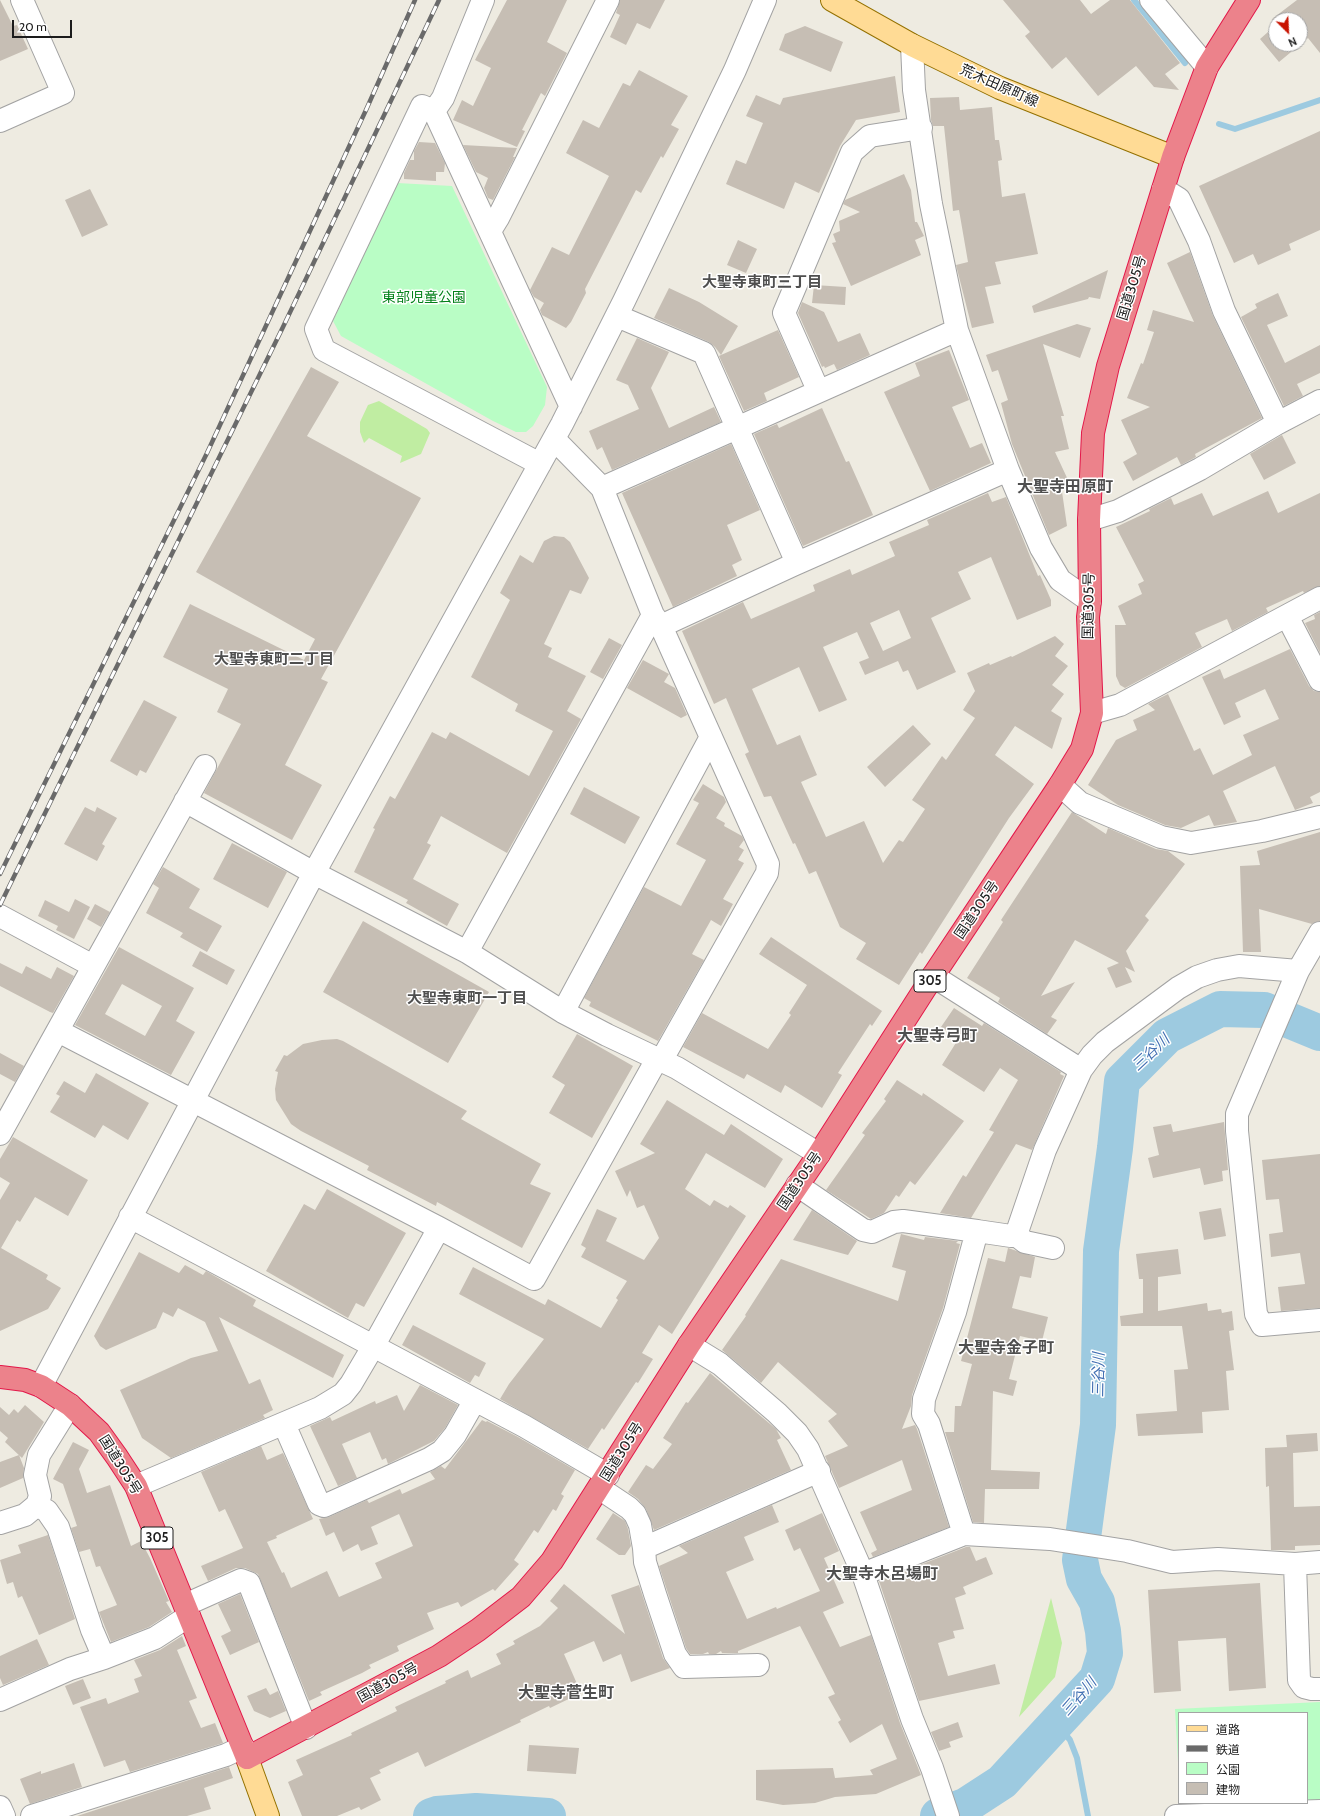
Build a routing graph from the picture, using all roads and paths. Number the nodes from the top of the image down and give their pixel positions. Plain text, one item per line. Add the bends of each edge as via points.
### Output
1 (22, 0) edge
2 (483, 0) edge
3 (608, 0) edge
4 (765, 0) edge
5 (832, 0) edge
6 (1151, 0) edge
7 (1249, 0) edge
8 (912, 45) junction
9 (1207, 67) junction
10 (434, 112) junction
11 (0, 121) edge
12 (921, 128) junction
13 (1173, 157) junction
14 (1163, 190) junction
15 (490, 231) junction
16 (617, 316) junction
17 (957, 330) junction
18 (818, 390) junction
19 (1320, 401) edge
20 (571, 407) junction
21 (1278, 423) junction
22 (738, 428) junction
23 (554, 439) junction
24 (540, 464) junction
25 (1008, 470) junction
26 (602, 488) junction
27 (1089, 520) junction
28 (797, 563) junction
29 (1320, 598) edge
30 (1090, 601) junction
31 (1287, 616) junction
32 (657, 620) junction
33 (1320, 680) edge
34 (1092, 713) junction
35 (711, 737) junction
36 (205, 766) dead end
37 (1060, 785) junction
38 (185, 801) junction
39 (1320, 816) edge
40 (314, 873) junction
41 (0, 916) edge
42 (1320, 933) edge
43 (467, 952) junction
44 (93, 966) junction
45 (933, 976) junction
46 (1296, 976) junction
47 (563, 1012) junction
48 (58, 1031) junction
49 (659, 1060) junction
50 (1081, 1070) junction
51 (192, 1100) junction
52 (0, 1134) edge
53 (819, 1154) junction
54 (797, 1185) junction
55 (130, 1217) junction
56 (439, 1228) junction
57 (977, 1231) junction
58 (1016, 1234) junction
59 (1053, 1248) dead end
60 (1320, 1320) edge
61 (374, 1345) junction
62 (689, 1345) junction
63 (1, 1376) edge
64 (41, 1386) junction
65 (475, 1400) junction
66 (70, 1405) junction
67 (284, 1424) junction
68 (819, 1471) junction
69 (604, 1481) junction
70 (136, 1486) junction
71 (36, 1505) junction
72 (0, 1523) edge
73 (964, 1534) junction
74 (644, 1548) junction
75 (1320, 1562) edge
76 (1295, 1564) junction
77 (863, 1574) junction
78 (187, 1611) junction
79 (104, 1658) junction
80 (758, 1665) dead end
81 (1320, 1689) edge
82 (0, 1700) edge
83 (306, 1728) junction
84 (245, 1753) junction
85 (0, 1807) edge
86 (1320, 1811) edge
87 (4, 1816) edge
88 (32, 1816) edge
89 (268, 1816) edge
90 (948, 1816) edge
91 (1176, 1816) edge

1 - 11 street via 63,93
2 - 10 street via 443,98
3 - 15 street
4 - 16 street
5 - 8 main road, 荒木田原町線
6 - 9 street
7 - 9 highway, 国道305号 / 305
8 - 12 street via 914,90
8 - 13 main road, 荒木田原町線 via 1000,88
9 - 13 highway, 国道305号 / 305
10 - 15 street
10 - 24 street via 422,106 316,329 324,350
12 - 17 street via 931,204
12 - 18 street via 870,136 852,152 784,312
13 - 14 highway, 国道305号 / 305
14 - 21 street via 1179,199 1199,241 1224,311
14 - 27 highway, 国道305号 / 305 via 1106,374 1093,433
15 - 20 street
16 - 20 street
16 - 22 street via 704,353
17 - 18 street
17 - 25 street
18 - 22 street
19 - 21 street
20 - 23 street
21 - 27 street via 1200,469 1118,511
22 - 26 street
22 - 28 street
23 - 24 street
23 - 26 street
24 - 40 street
25 - 28 street
25 - 30 street via 1042,548 1060,580
26 - 32 street
27 - 30 highway, 国道305号 / 305
28 - 32 street
29 - 31 street
30 - 34 highway, 国道305号 / 305 via 1088,617
31 - 33 street
31 - 34 street via 1120,705
32 - 35 street
32 - 43 street
34 - 37 highway, 国道305号 / 305 via 1082,749
35 - 47 street
35 - 49 street via 765,856 768,864 767,873
36 - 38 street
37 - 39 street via 1080,803 1161,837 1191,843 1262,831
37 - 45 highway, 国道305号 / 305
38 - 40 street
38 - 44 street
40 - 43 street
40 - 51 street
41 - 44 street
42 - 46 street
43 - 47 street
44 - 48 street
45 - 50 street
45 - 53 highway, 国道305号 / 305
46 - 50 street via 1239,966 1197,977 1105,1042
46 - 60 street via 1241,1103 1237,1114 1237,1131 1256,1314 1262,1325
47 - 49 street
48 - 51 street
48 - 52 street
49 - 53 street via 684,1072
49 - 56 street via 534,1279
50 - 58 street via 1044,1150
51 - 55 street
51 - 56 street
53 - 54 highway, 国道305号 / 305
54 - 57 street via 863,1230 872,1232 894,1222 903,1221
54 - 62 highway, 国道305号 / 305
55 - 61 street
55 - 64 street
56 - 61 street
57 - 58 street via 1011,1236
57 - 73 street via 955,1312 924,1399 923,1414 929,1424
58 - 59 street via 1025,1242
61 - 65 street
61 - 67 street via 343,1394 320,1408
62 - 68 street via 720,1364 782,1418 797,1433
62 - 69 highway, 国道305号 / 305
63 - 64 highway, 国道305号 / 305
64 - 66 highway, 国道305号 / 305
65 - 67 street via 455,1435 442,1451 430,1459 324,1506 319,1504
65 - 69 street
66 - 70 highway, 国道305号 / 305 via 99,1432
66 - 71 street via 39,1455 35,1475 40,1496
67 - 70 street
68 - 74 street
68 - 77 street
69 - 74 street via 635,1514 640,1525
69 - 83 highway, 国道305号 / 305 via 552,1561 521,1597 438,1656
70 - 78 highway, 国道305号 / 305
71 - 72 street via 25,1515
71 - 79 street via 47,1511 58,1528
73 - 76 street via 1050,1539 1127,1551 1172,1562 1218,1560
73 - 77 street
74 - 80 street via 645,1562 655,1594 676,1654 684,1667
75 - 76 street
76 - 81 street via 1299,1680 1304,1687
77 - 90 street
78 - 79 street via 155,1638
78 - 83 street via 240,1580 249,1583
78 - 84 highway, 国道305号 / 305
79 - 82 street
83 - 84 highway, 国道305号 / 305
84 - 88 street via 226,1755
84 - 89 main road
85 - 87 street
86 - 91 street

